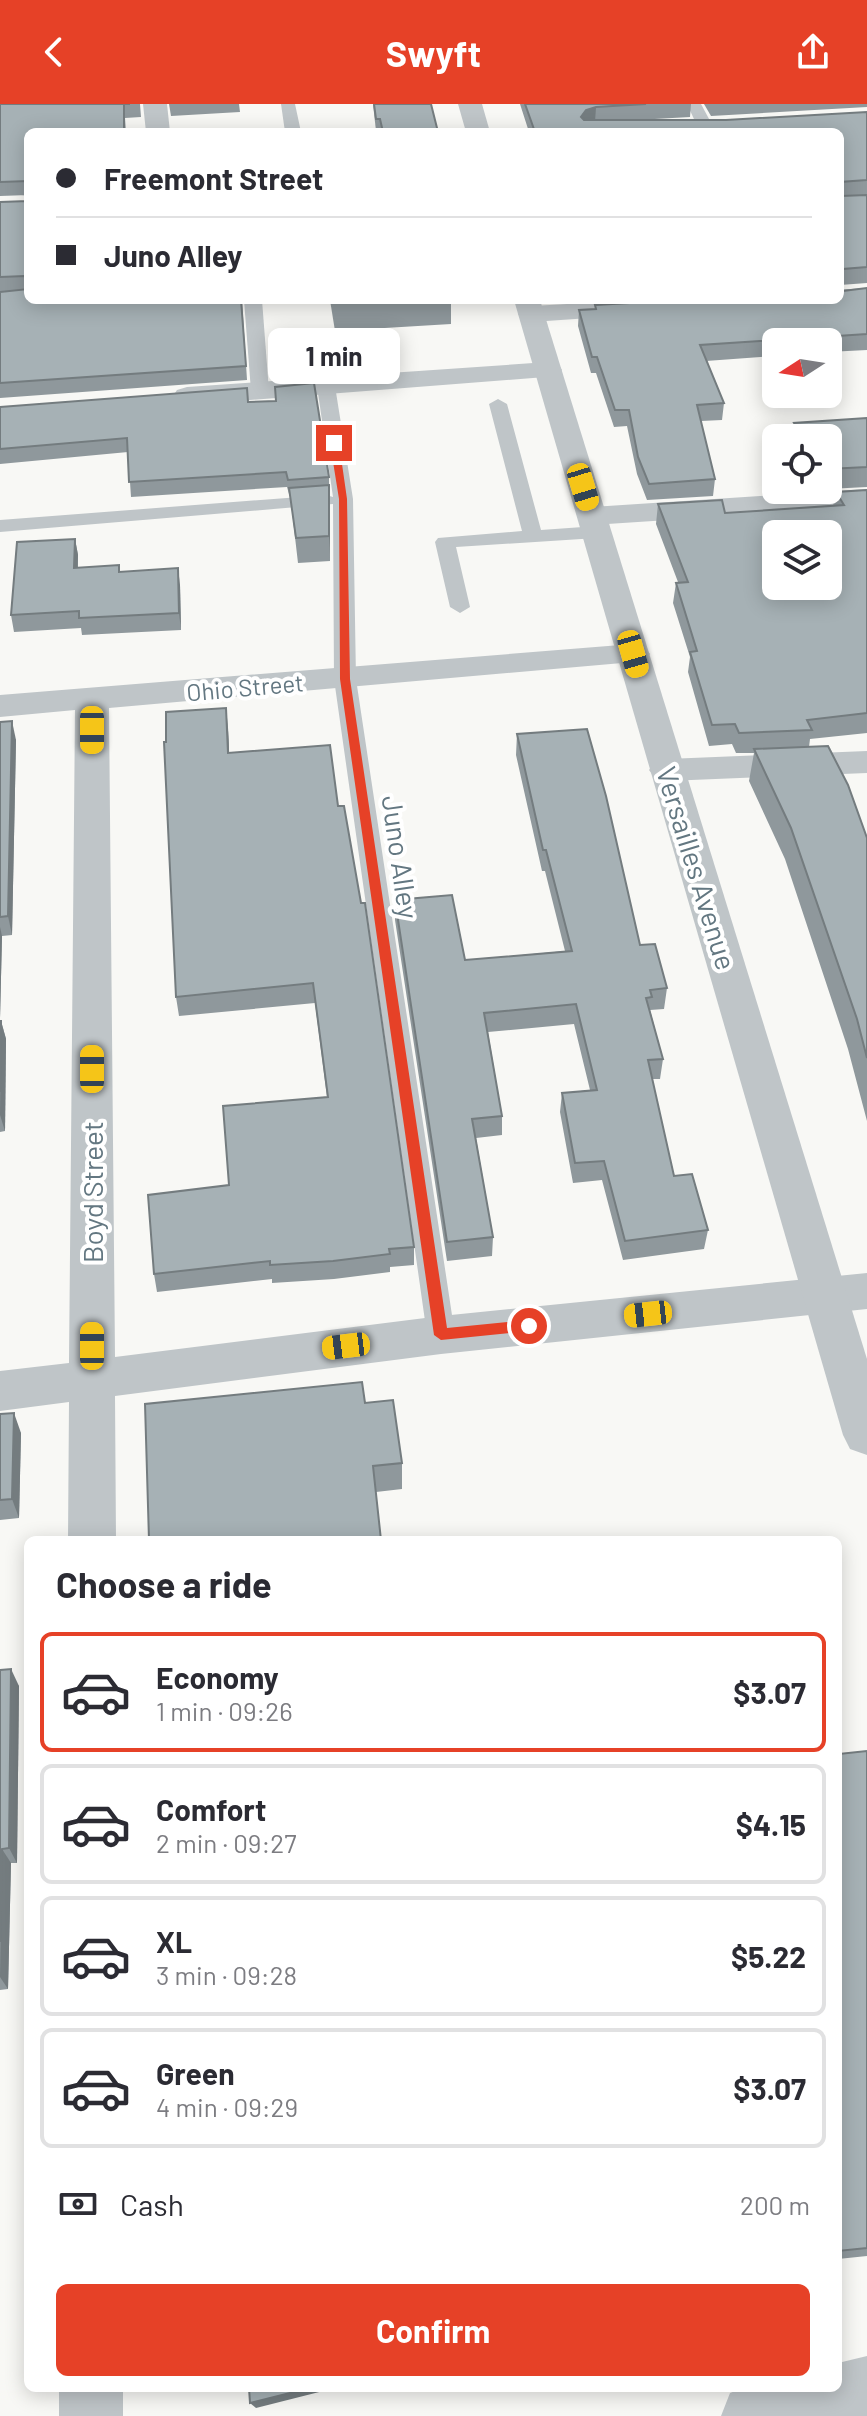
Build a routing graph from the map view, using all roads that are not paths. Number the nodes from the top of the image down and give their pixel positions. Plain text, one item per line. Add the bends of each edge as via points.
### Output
1 (155, 104) edge
2 (288, 104) edge
3 (470, 104) edge
4 (702, 121) edge
5 (734, 124) edge
6 (158, 128) edge
7 (292, 128) edge
8 (477, 128) edge
9 (673, 128) edge
10 (253, 304) edge
11 (657, 306) edge
12 (530, 307) edge
13 (548, 370) junction
14 (326, 386) junction
15 (260, 391) junction
16 (153, 399) edge
17 (498, 404) dead end
18 (867, 498) edge
19 (343, 499) junction
20 (595, 524) junction
21 (0, 526) edge
22 (533, 536) junction
23 (460, 607) dead end
24 (633, 654) junction
25 (345, 679) junction
26 (92, 700) junction
27 (0, 706) edge
28 (867, 762) edge
29 (667, 770) junction
30 (846, 1294) edge
31 (441, 1335) junction
32 (92, 1377) junction
33 (0, 1391) edge
34 (867, 1435) edge
35 (92, 1536) edge
36 (867, 2388) edge
37 (91, 2392) edge
38 (91, 2416) edge
39 (753, 2416) edge

1 - 6 street
2 - 7 lane
3 - 8 street
4 - 5 street
4 - 9 street
10 - 15 lane
11 - 12 street
12 - 13 street, Versailles Avenue
13 - 14 street
13 - 20 street, Versailles Avenue
14 - 15 street
14 - 19 lane, Juno Alley
15 - 16 street
17 - 22 lane
18 - 20 street
19 - 21 lane
19 - 25 lane, Juno Alley
20 - 22 lane
20 - 24 street, Versailles Avenue
22 - 23 lane via 445,542
24 - 25 street, Ohio Street
24 - 29 street, Versailles Avenue
25 - 26 street, Ohio Street
25 - 31 lane, Juno Alley
26 - 27 street, Ohio Street
26 - 32 street, Boyd Street
28 - 29 street
29 - 30 street, Versailles Avenue
30 - 31 street
30 - 34 street, Versailles Avenue
31 - 32 street
32 - 33 street
32 - 35 street, Boyd Street
36 - 39 street
37 - 38 street

